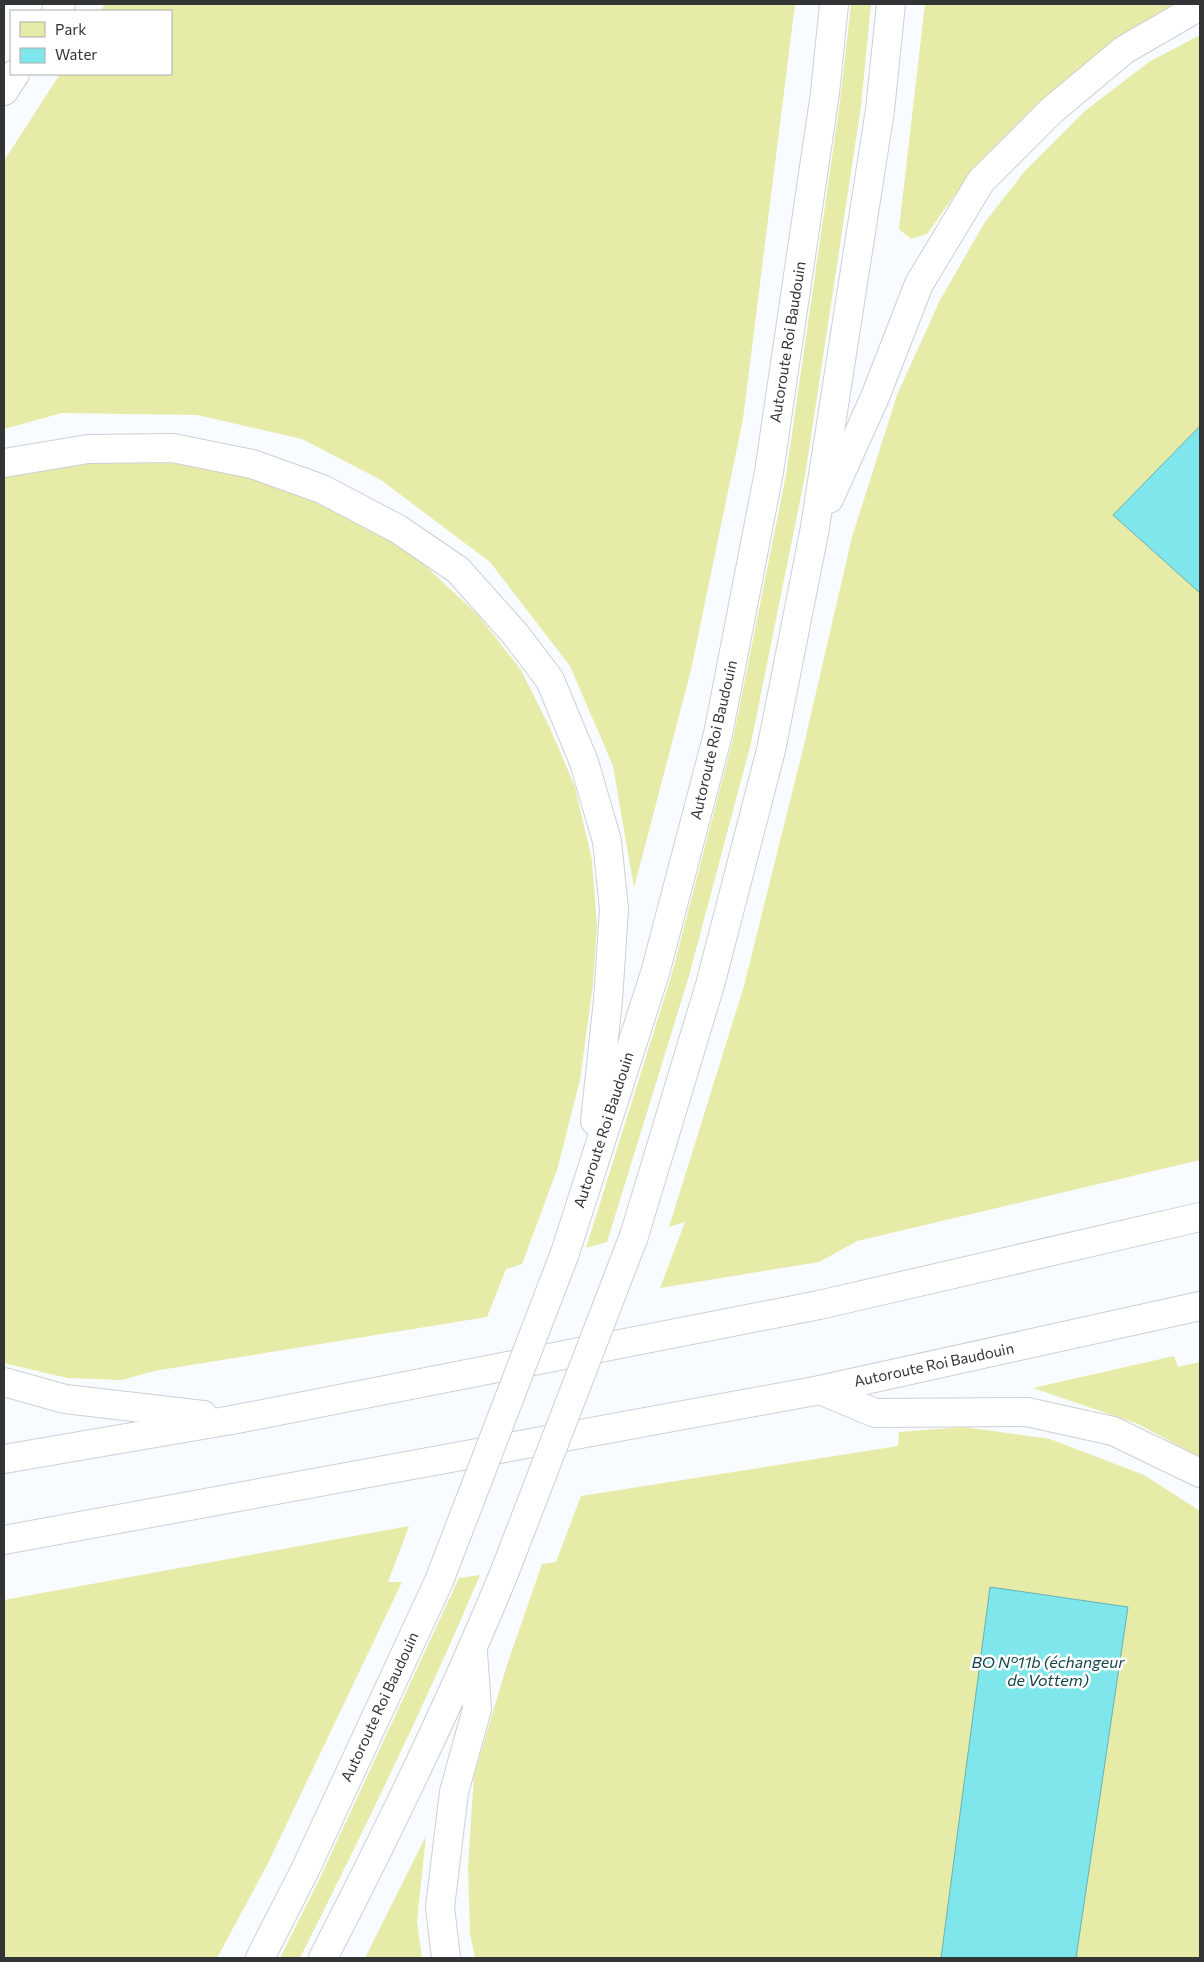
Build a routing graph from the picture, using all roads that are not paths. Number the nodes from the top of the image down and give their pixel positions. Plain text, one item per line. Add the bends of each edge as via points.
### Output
1 (834, 4) edge
2 (891, 4) edge
3 (1200, 6) edge
4 (14, 75) edge
5 (4, 91) edge
6 (4, 462) edge
7 (814, 533) junction
8 (589, 1178) junction
9 (1200, 1218) edge
10 (1200, 1306) edge
11 (4, 1382) edge
12 (820, 1390) junction
13 (237, 1418) junction
14 (4, 1459) edge
15 (1200, 1474) edge
16 (4, 1540) edge
17 (472, 1650) junction
18 (260, 1958) edge
19 (323, 1958) edge
20 (446, 1958) edge

1 - 8 highway, Autoroute Roi Baudouin via 825,93 769,472 718,734 655,973
2 - 7 highway via 880,110
3 - 7 highway via 1124,50 1051,111 981,182 919,284
4 - 5 highway
6 - 8 highway via 88,449 173,448 252,464 322,489 398,529 458,570 516,635 550,680 584,762 607,840 614,909
7 - 17 highway, bridge via 771,750 710,985 634,1236
8 - 18 highway, Autoroute Roi Baudouin, bridge via 565,1253 438,1581 305,1870
9 - 13 highway via 819,1305
10 - 12 highway, Autoroute Roi Baudouin
11 - 13 highway via 65,1399
12 - 15 highway via 875,1413 1027,1412 1113,1431
12 - 16 highway, Autoroute Roi Baudouin
13 - 14 highway
17 - 19 highway
17 - 20 highway via 477,1708 454,1792 440,1907

